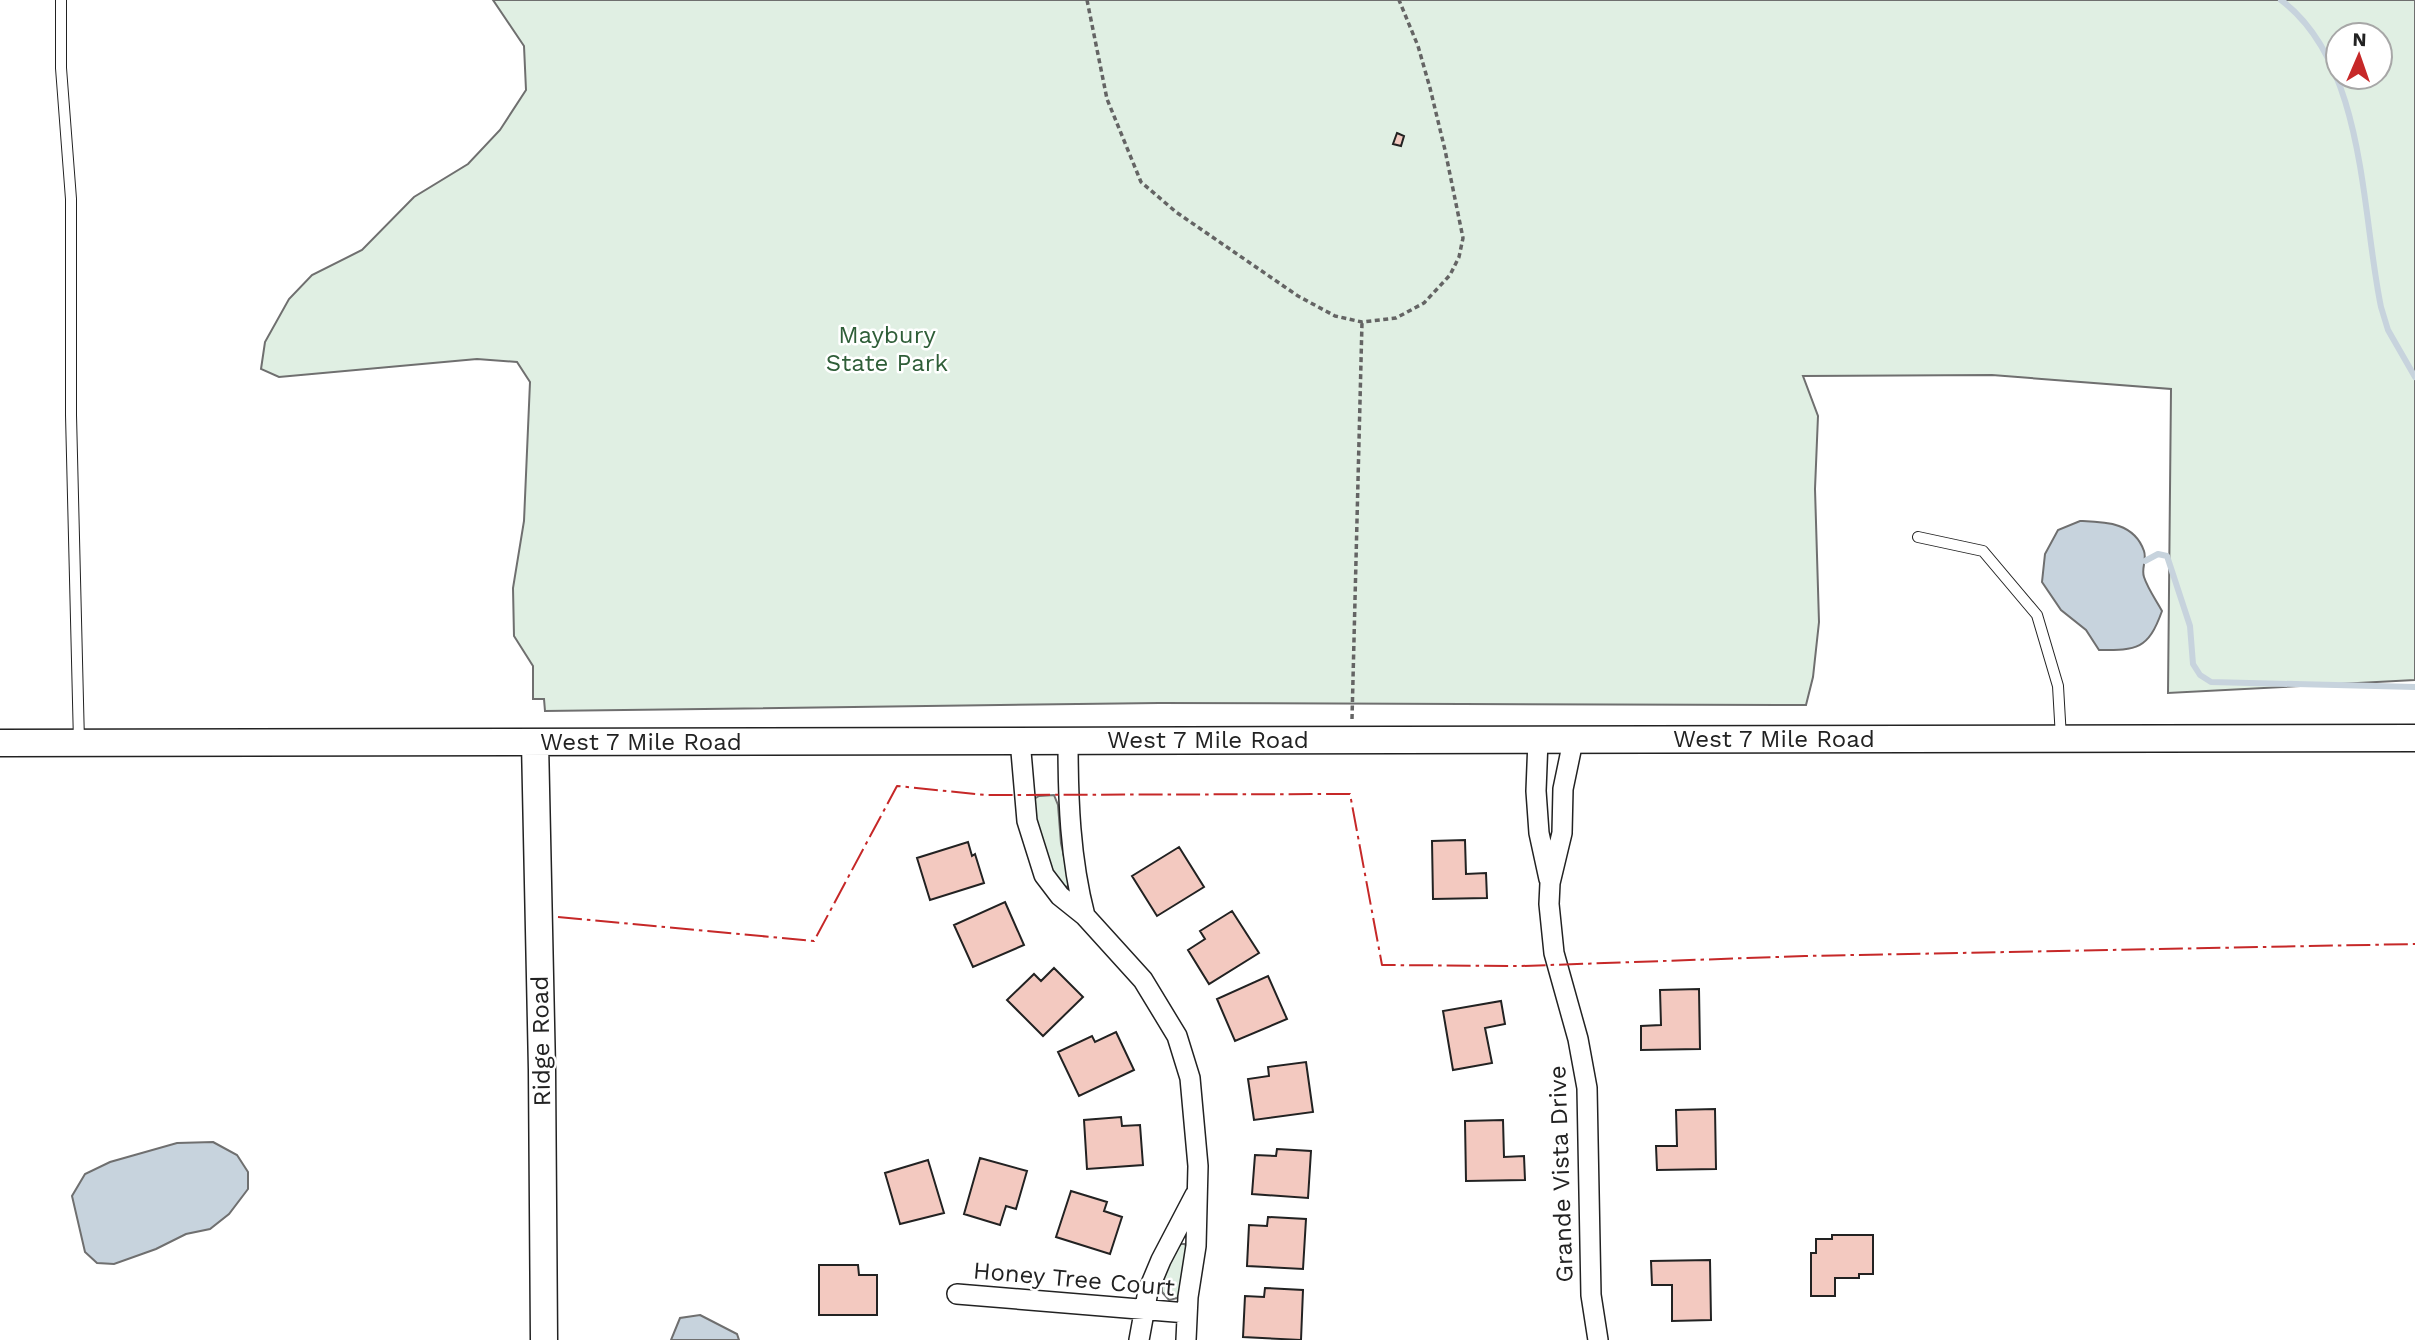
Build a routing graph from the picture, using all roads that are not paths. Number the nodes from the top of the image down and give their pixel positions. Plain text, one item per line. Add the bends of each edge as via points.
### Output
1 (61, 0) edge
2 (1918, 537) dead end
3 (2415, 738) edge
4 (2061, 739) junction
5 (1020, 740) junction
6 (1068, 740) junction
7 (1538, 740) junction
8 (1573, 741) junction
9 (535, 742) junction
10 (0, 743) edge
11 (79, 743) junction
12 (1550, 883) junction
13 (1085, 916) junction
14 (1197, 1191) junction
15 (957, 1294) dead end
16 (1144, 1309) junction
17 (1187, 1313) junction
18 (544, 1340) edge
19 (1139, 1340) edge
20 (1186, 1340) edge
21 (1598, 1340) edge

1 - 11 lane via 71,199
2 - 4 lane via 1983,551 2037,615 2058,686
3 - 4 street, West 7 Mile Road
4 - 8 street, West 7 Mile Road
5 - 6 street, West 7 Mile Road
5 - 9 street, West 7 Mile Road
5 - 13 street via 1027,821 1044,875 1060,896
6 - 7 street, West 7 Mile Road
6 - 13 street via 1068,816
7 - 8 street, West 7 Mile Road
7 - 12 street, Grande Vista Drive via 1539,833
8 - 12 street, Grande Vista Drive via 1563,789 1562,833
9 - 11 street, West 7 Mile Road
9 - 18 street, Ridge Road
10 - 11 street, West 7 Mile Road
12 - 21 street, Grande Vista Drive via 1554,953 1586,1080 1591,1295
13 - 14 street via 1143,980 1177,1036 1190,1078
14 - 16 street via 1161,1260
14 - 17 street
15 - 16 street, Honey Tree Court
16 - 17 street, Honey Tree Court
16 - 19 street
17 - 20 street

